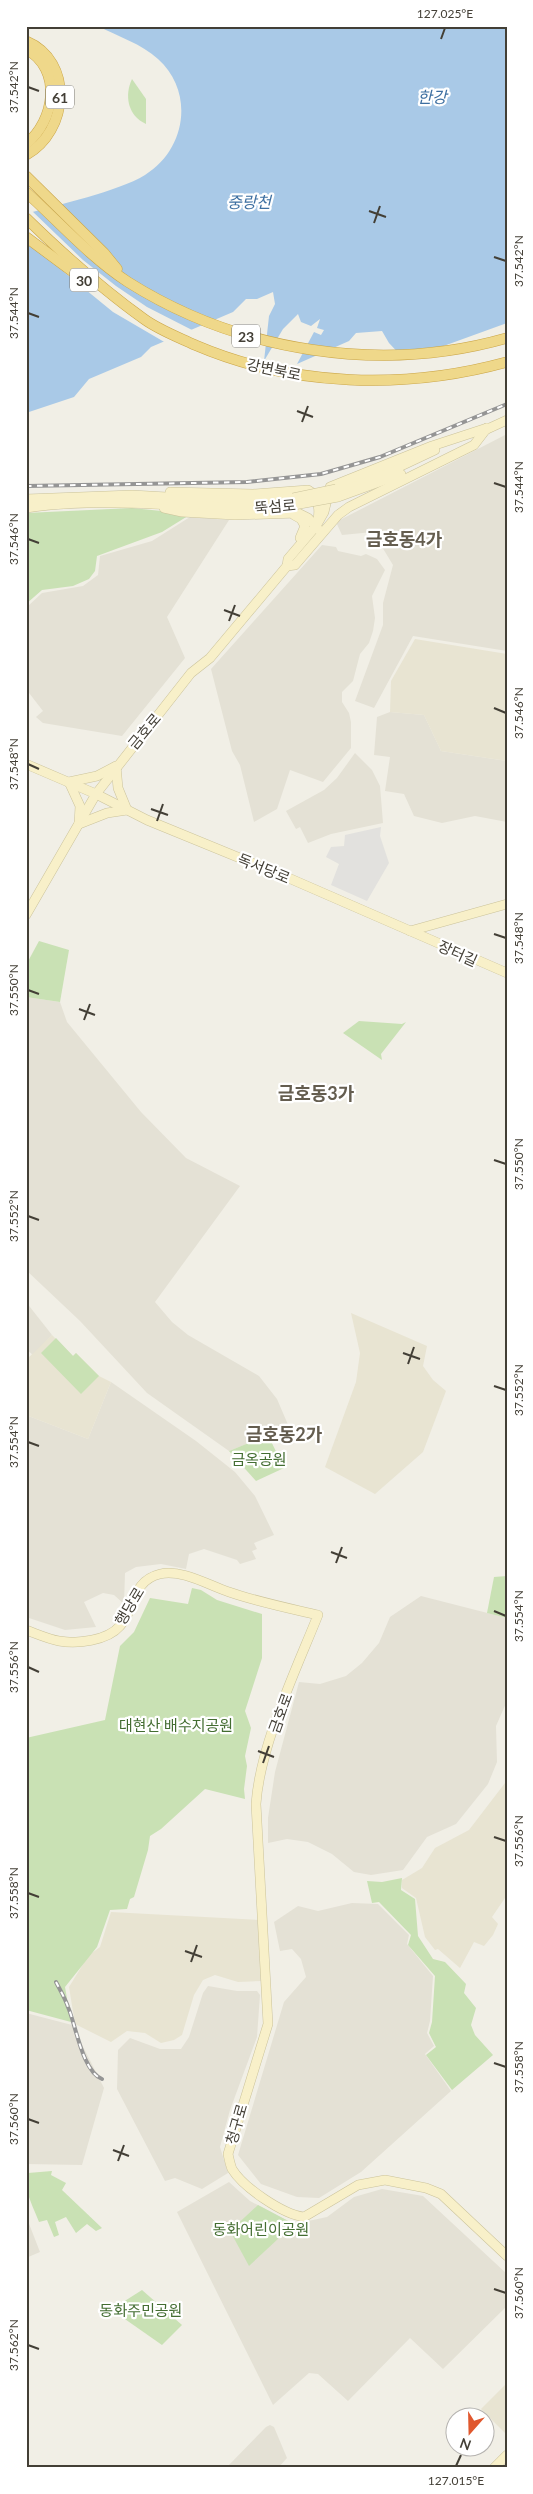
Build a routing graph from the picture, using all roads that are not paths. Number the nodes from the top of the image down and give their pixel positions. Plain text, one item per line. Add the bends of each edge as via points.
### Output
1 (26, 40) edge
2 (26, 49) edge
3 (26, 144) edge
4 (26, 155) edge
5 (27, 177) edge
6 (26, 192) edge
7 (26, 218) edge
8 (26, 237) edge
9 (127, 281) junction
10 (145, 319) junction
11 (507, 338) edge
12 (507, 362) edge
13 (507, 420) edge
14 (488, 428) junction
15 (467, 434) junction
16 (337, 493) junction
17 (26, 499) edge
18 (145, 499) junction
19 (26, 508) edge
20 (282, 513) junction
21 (322, 529) junction
22 (296, 549) junction
23 (287, 566) junction
24 (26, 764) edge
25 (116, 766) junction
26 (69, 782) junction
27 (96, 794) junction
28 (126, 810) junction
29 (79, 824) junction
30 (507, 904) edge
31 (26, 915) edge
32 (410, 931) junction
33 (507, 973) edge
34 (318, 1614) joint
35 (26, 1630) edge
36 (258, 1845) joint
37 (507, 2256) edge
38 (507, 2455) edge
39 (494, 2468) edge

1 - 4 highway, 61 via 42,50 51,61 60,94 52,129
2 - 3 highway via 43,64 51,93 44,124
5 - 9 highway, 30 via 104,253
6 - 9 highway, 강변북로 / 23
7 - 10 highway, 강변북로 / 23 via 81,269
8 - 10 highway, 30 via 114,301
9 - 11 highway, 강변북로 / 23 via 209,323 282,345 410,354 463,349
10 - 12 highway, 강변북로 / 23 via 220,355 268,369 319,377 418,378 467,372
13 - 14 main road, 뚝섬로
14 - 15 main road
14 - 16 main road, 뚝섬로 via 412,470
14 - 21 main road via 474,445 360,500
15 - 16 main road, 뚝섬로 via 406,465
15 - 21 main road via 330,488
16 - 18 main road, 뚝섬로, bridge via 294,501
17 - 18 main road, 뚝섬로
18 - 19 main road, 뚝섬로
18 - 20 main road via 182,512
18 - 21 main road via 199,492 253,494 308,490 318,504
20 - 21 main road via 303,515
20 - 22 main road via 296,516 305,526
21 - 22 main road, 금호로
21 - 23 main road, 금호로 via 296,565
22 - 23 main road, 금호로
23 - 25 main road, 금호로 via 210,658 191,673
24 - 26 main road, 독서당로
25 - 26 main road via 97,776
25 - 27 main road, 금호로
25 - 28 main road via 118,788
26 - 27 main road, 독서당로
26 - 29 main road via 78,800
27 - 28 main road, 독서당로
27 - 29 main road, 금호로
28 - 29 main road
28 - 32 main road, 독서당로
29 - 31 main road, 금호로
30 - 32 main road
32 - 33 main road, 장터길
34 - 35 main road, 행당로 via 254,1599 176,1573 159,1574 147,1580 138,1588 120,1627 106,1635 86,1641 59,1641
34 - 36 main road, 금호로 via 259,1779 256,1802
36 - 37 main road, 청구로 via 268,2024 228,2154 231,2167 241,2181 293,2216 304,2217 358,2185 384,2180 426,2188 441,2194
38 - 39 main road

